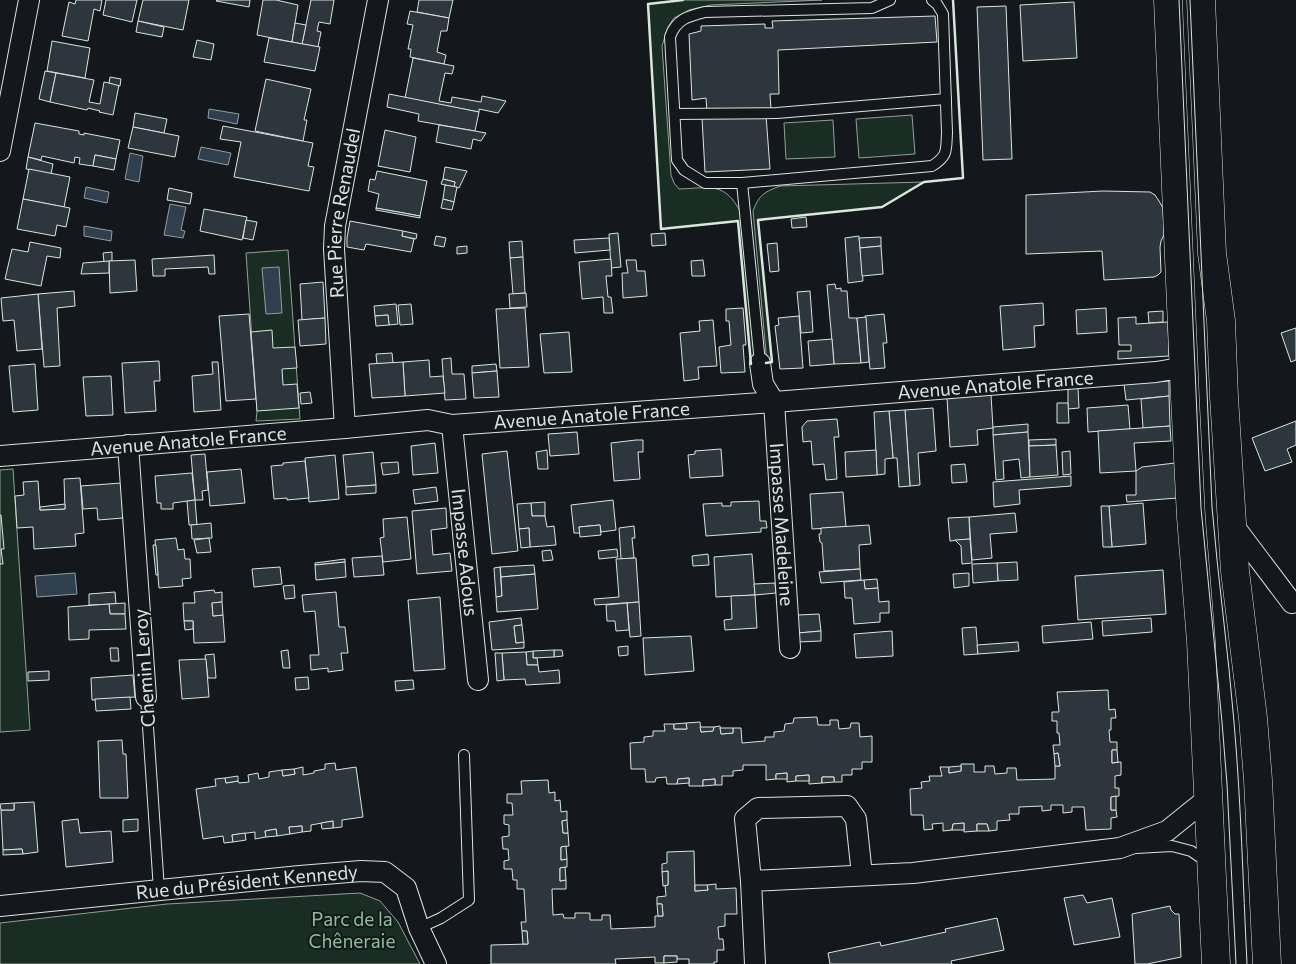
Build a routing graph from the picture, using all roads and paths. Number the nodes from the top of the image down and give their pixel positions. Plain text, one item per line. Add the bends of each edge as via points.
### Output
1 (29, 0) edge
2 (378, 0) edge
3 (890, 0) edge
4 (932, 0) edge
5 (1168, 0) edge
6 (1201, 0) edge
7 (946, 99) junction
8 (675, 114) junction
9 (0, 151) edge
10 (742, 183) junction
11 (760, 364) joint
12 (1184, 369) junction
13 (774, 402) junction
14 (452, 424) junction
15 (345, 428) junction
16 (128, 445) junction
17 (0, 456) edge
18 (1232, 522) junction
19 (1296, 602) edge
20 (790, 648) dead end
21 (478, 680) dead end
22 (146, 697) joint
23 (464, 755) dead end
24 (1208, 798) junction
25 (1120, 848) junction
26 (1211, 864) junction
27 (862, 875) junction
28 (751, 881) junction
29 (159, 890) junction
30 (0, 906) edge
31 (419, 928) junction
32 (436, 964) edge
33 (755, 964) edge
34 (1216, 964) edge
35 (1267, 964) edge

1 - 9 street
2 - 15 street, Rue Pierre Renaudel via 335,226
3 - 8 lane via 872,8 706,12 683,19 670,37
4 - 7 lane via 943,14
5 - 12 main road
6 - 18 main road via 1212,253 1221,321
7 - 8 lane via 777,112
7 - 10 lane via 946,150 942,160 932,166
8 - 10 lane via 677,160 684,170 705,183
10 - 11 lane
11 - 13 street via 763,384
12 - 13 street, Avenue Anatole France
12 - 24 main road
13 - 14 street, Avenue Anatole France
13 - 20 street, Impasse Madeleine
14 - 15 street, Avenue Anatole France via 428,420
14 - 21 street, Impasse Adous
15 - 16 street, Avenue Anatole France
16 - 17 street, Avenue Anatole France
16 - 22 street, Chemin Leroy
18 - 19 street via 1292,603
18 - 35 main road via 1253,718
22 - 29 lane, Chemin Leroy
23 - 31 lane via 469,900
24 - 25 street via 1166,831
24 - 26 main road
25 - 26 lane via 1172,846 1192,851
25 - 27 street via 913,873
26 - 34 main road
27 - 28 street
27 - 28 street via 856,819 847,806 758,808 745,819
28 - 33 street
29 - 30 street, Rue du Président Kennedy
29 - 31 street, Rue du Président Kennedy via 309,875 385,872 406,888
31 - 32 street, Rue du Président Kennedy

